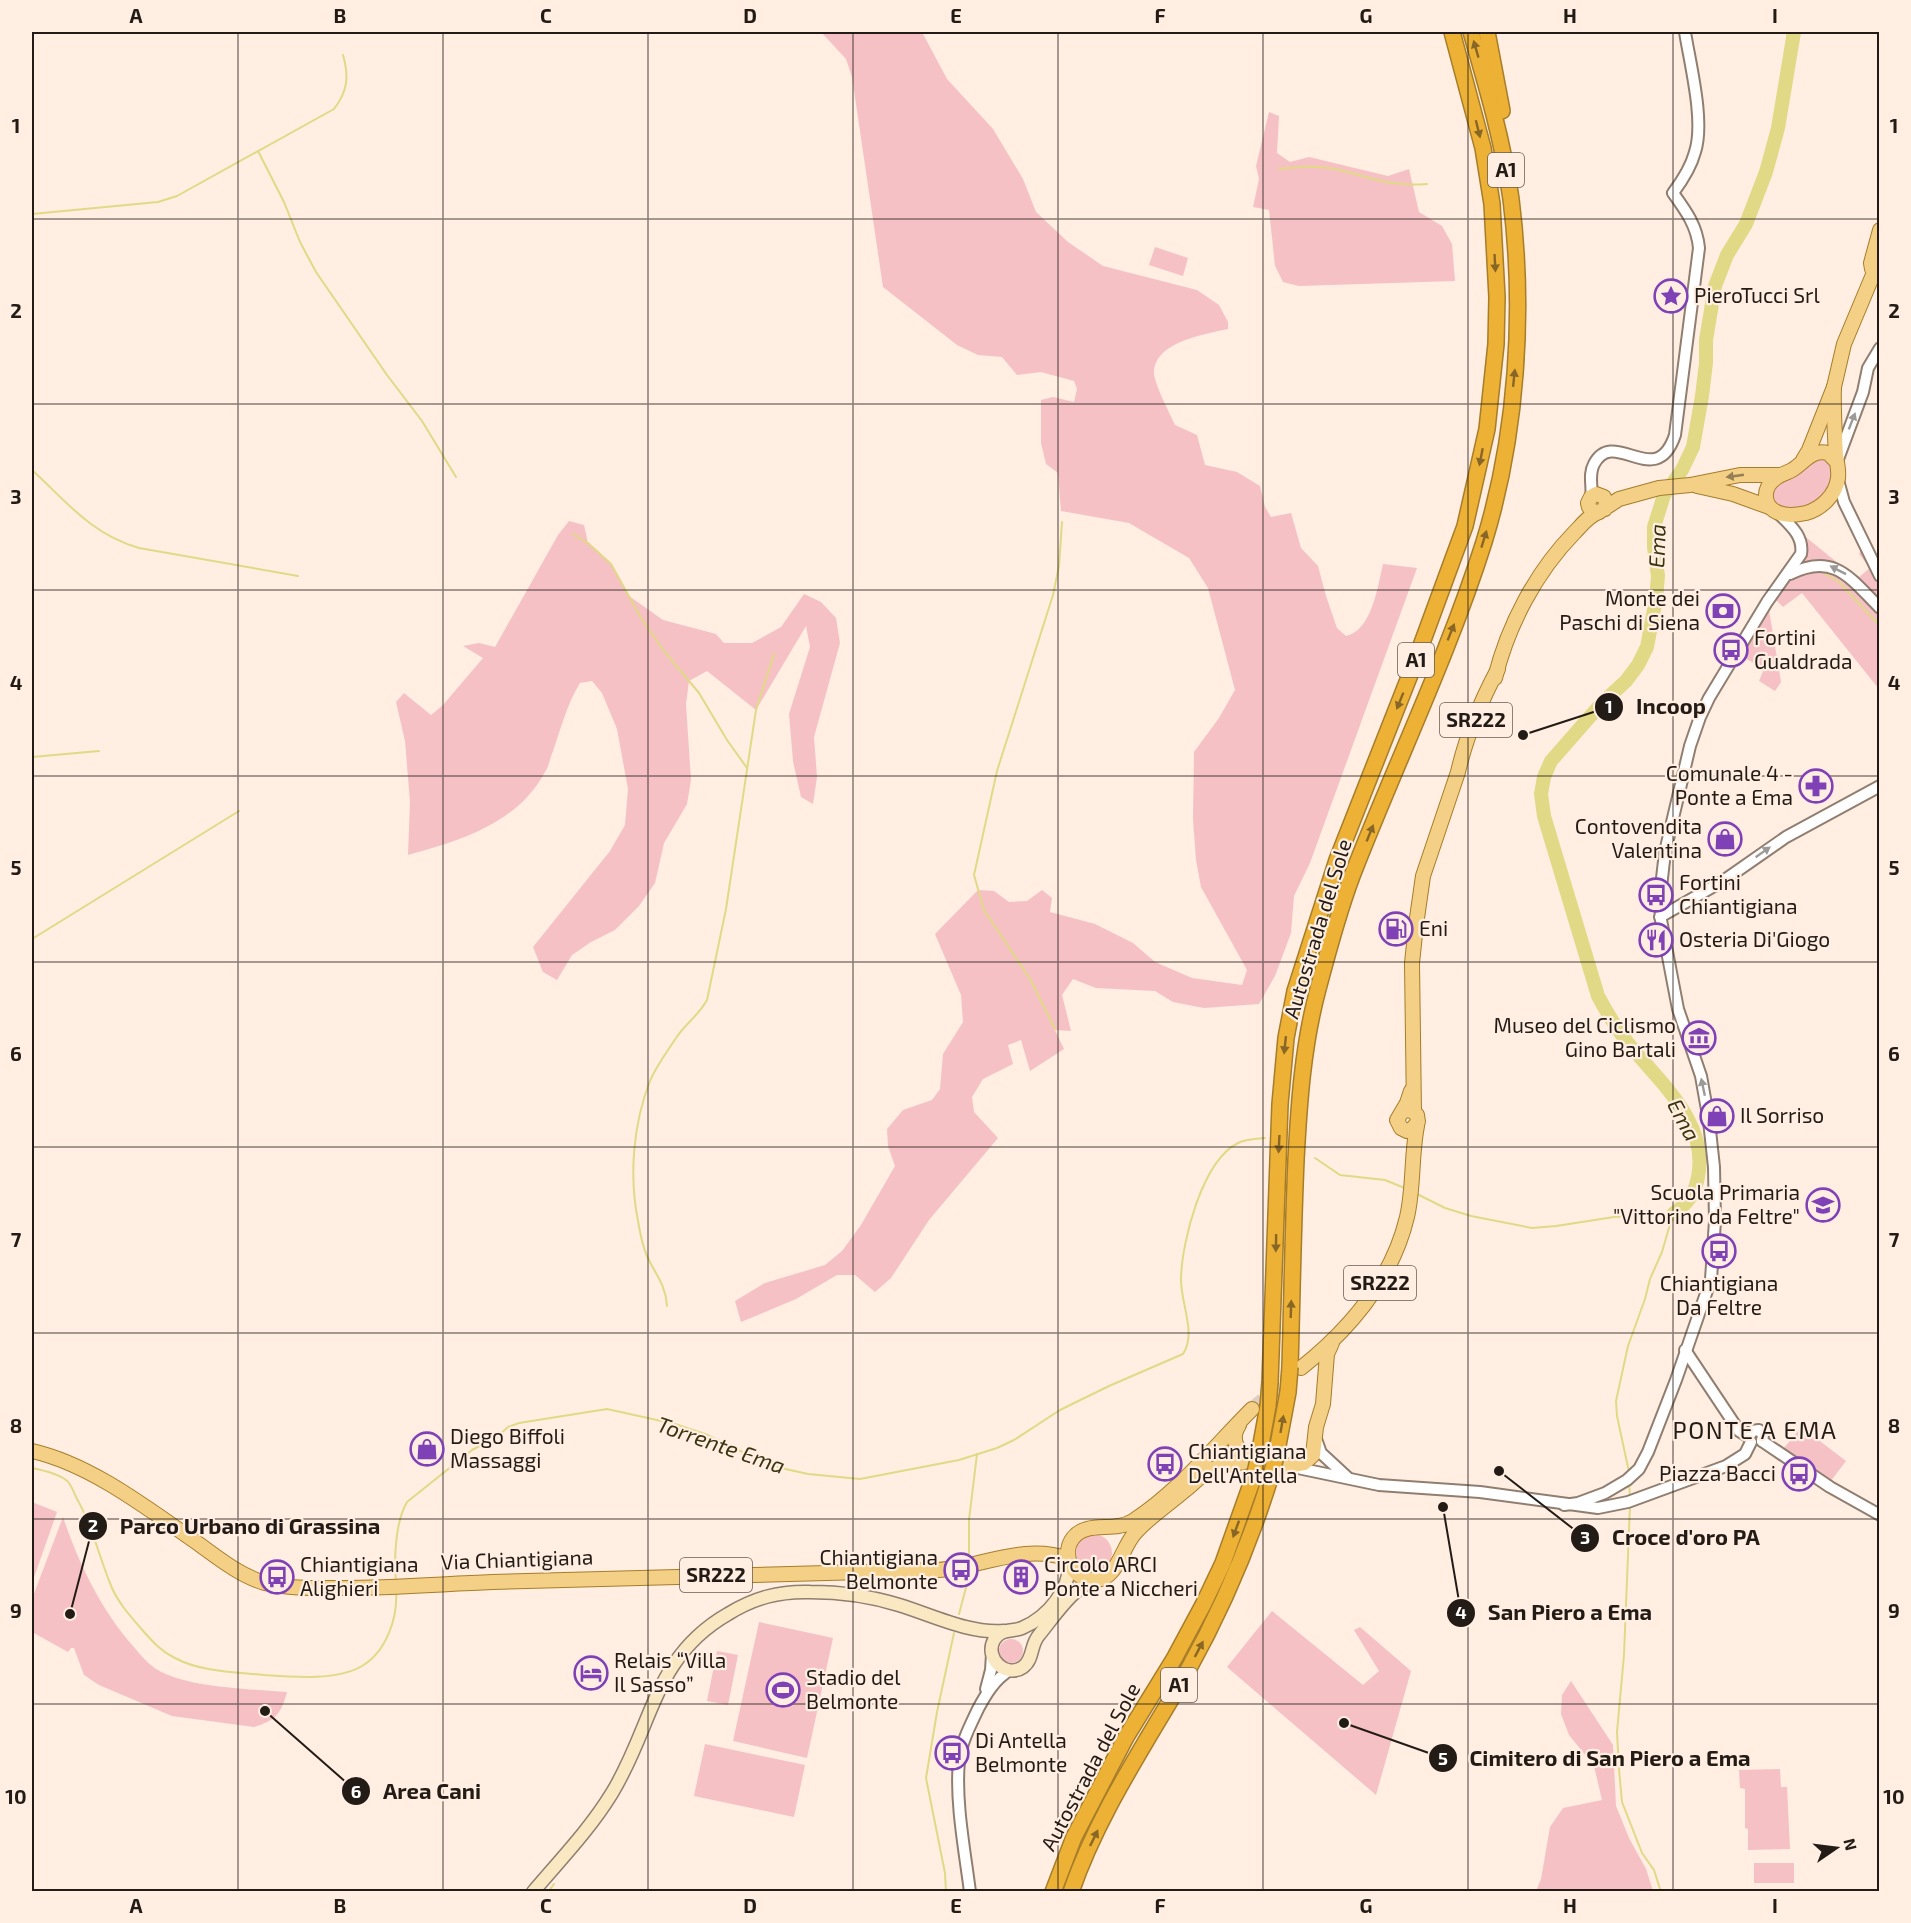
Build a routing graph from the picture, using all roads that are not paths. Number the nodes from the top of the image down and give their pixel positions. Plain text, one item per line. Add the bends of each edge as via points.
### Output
1 (1452, 32) edge
2 (1471, 32) edge
3 (1487, 32) edge
4 (1685, 32) edge
5 (1880, 231) edge
6 (1877, 264) edge
7 (1518, 313) junction
8 (1880, 348) edge
9 (1834, 387) junction
10 (1802, 462) junction
11 (1836, 462) junction
12 (1780, 475) junction
13 (1838, 479) junction
14 (1690, 484) junction
15 (1596, 499) junction
16 (1774, 510) junction
17 (1880, 576) edge
18 (1785, 577) junction
19 (1880, 608) edge
20 (1880, 786) edge
21 (1660, 917) junction
22 (1335, 1338) junction
23 (1685, 1350) junction
24 (1297, 1368) junction
25 (1324, 1391) junction
26 (1260, 1407) junction
27 (1241, 1420) junction
28 (1315, 1437) junction
29 (1754, 1440) junction
30 (32, 1451) edge
31 (1249, 1458) junction
32 (1282, 1461) junction
33 (1350, 1479) junction
34 (1564, 1505) junction
35 (1880, 1515) edge
36 (1088, 1529) junction
37 (1072, 1540) junction
38 (1039, 1552) junction
39 (1068, 1560) junction
40 (1118, 1560) junction
41 (1099, 1579) junction
42 (964, 1626) junction
43 (1009, 1630) junction
44 (1032, 1647) junction
45 (992, 1654) junction
46 (1010, 1670) junction
47 (981, 1704) junction
48 (533, 1892) edge
49 (970, 1892) edge
50 (1053, 1892) edge
51 (1071, 1892) edge

1 -> 26 highway, Autostrada del Sole / A1, bridge via 1483,148 1492,204 1497,297 1487,429 1465,526 1337,860 1295,991 1280,1104 1270,1382
7 -> 2 highway, Autostrada del Sole / A1 via 1515,238 1505,162
3 - 7 highway via 1519,205 1523,266
4 - 15 street via 1698,131 1692,160 1673,193 1692,221 1699,248 1675,435 1665,454 1653,460 1618,452 1596,460 1592,467
5 - 6 main road via 1871,268
6 - 9 main road via 1851,325
24 -> 7 highway, Autostrada del Sole / A1 via 1295,1190 1309,1026 1351,880 1458,615 1484,540 1510,415
11 -> 8 street via 1863,392 1868,368
9 - 10 main road
9 - 11 main road
10 - 11 main road via 1820,452 1831,455
10 - 12 main road
11 - 13 main road
12 -> 14 main road via 1740,475
12 - 16 main road via 1766,489 1766,499
13 - 16 main road via 1830,497 1816,510 1796,515
13 - 17 street via 1844,502
14 - 15 main road via 1619,499
14 - 16 main road via 1733,494
15 - 22 main road, SR222 via 1584,523 1551,559 1522,608 1466,744 1429,858 1414,984 1410,1120 1414,1144 1407,1216 1380,1284
16 - 18 street via 1797,532 1802,545 1800,558
19 -> 18 street via 1846,574 1832,567 1812,566
18 - 21 street via 1700,717 1665,852
21 -> 20 street via 1786,837
23 -> 21 street via 1711,1279 1712,1142 1694,1053 1678,1009
22 - 24 main road, SR222
22 - 25 main road, SR222 via 1328,1354
23 - 29 street via 1739,1431
23 - 34 street via 1639,1468 1616,1488
24 - 25 main road via 1316,1370
32 -> 24 highway, Autostrada del Sole / A1, bridge via 1288,1392
25 - 28 main road, SR222
26 - 27 main road
26 - 31 highway, Autostrada del Sole / A1
27 - 31 main road via 1235,1440
27 - 36 main road via 1203,1461 1131,1523 1119,1528
28 - 32 main road, SR222 via 1311,1459 1300,1465
28 - 33 street via 1321,1452
29 - 34 street via 1745,1454 1726,1466 1631,1501 1598,1508
29 - 35 street
30 - 38 main road, Via Chiantigiana / SR222 via 92,1474 252,1578 310,1588 927,1570
31 - 40 main road via 1216,1468 1197,1480 1137,1530
31 -> 50 highway, Autostrada del Sole / A1, bridge via 1255,1473 1223,1563 1074,1837
32 - 33 street
51 -> 32 highway, Autostrada del Sole / A1, bridge via 1102,1820 1218,1612 1258,1518 1272,1473
33 - 34 street
36 - 37 main road, Via Chiantigiana / SR222
36 - 40 main road via 1110,1535 1117,1545
37 - 38 main road, Via Chiantigiana / SR222
37 - 39 main road
38 - 39 main road, Via Chiantigiana / SR222
39 - 41 main road, Via Chiantigiana / SR222 via 1082,1577
39 - 43 main road via 1068,1578 1055,1601 1026,1626
40 - 41 main road via 1112,1572
41 - 44 main road via 1085,1584 1065,1604
42 - 43 main road
42 - 45 main road
42 - 48 main road via 897,1604 846,1593 781,1593 740,1606 715,1620 689,1643 669,1669 612,1792 588,1828
43 - 44 main road via 1026,1635
43 - 45 main road via 997,1635
44 - 46 main road via 1027,1664
45 - 46 main road via 999,1666
45 - 47 street
46 - 47 street via 997,1679
47 - 49 street via 959,1760

